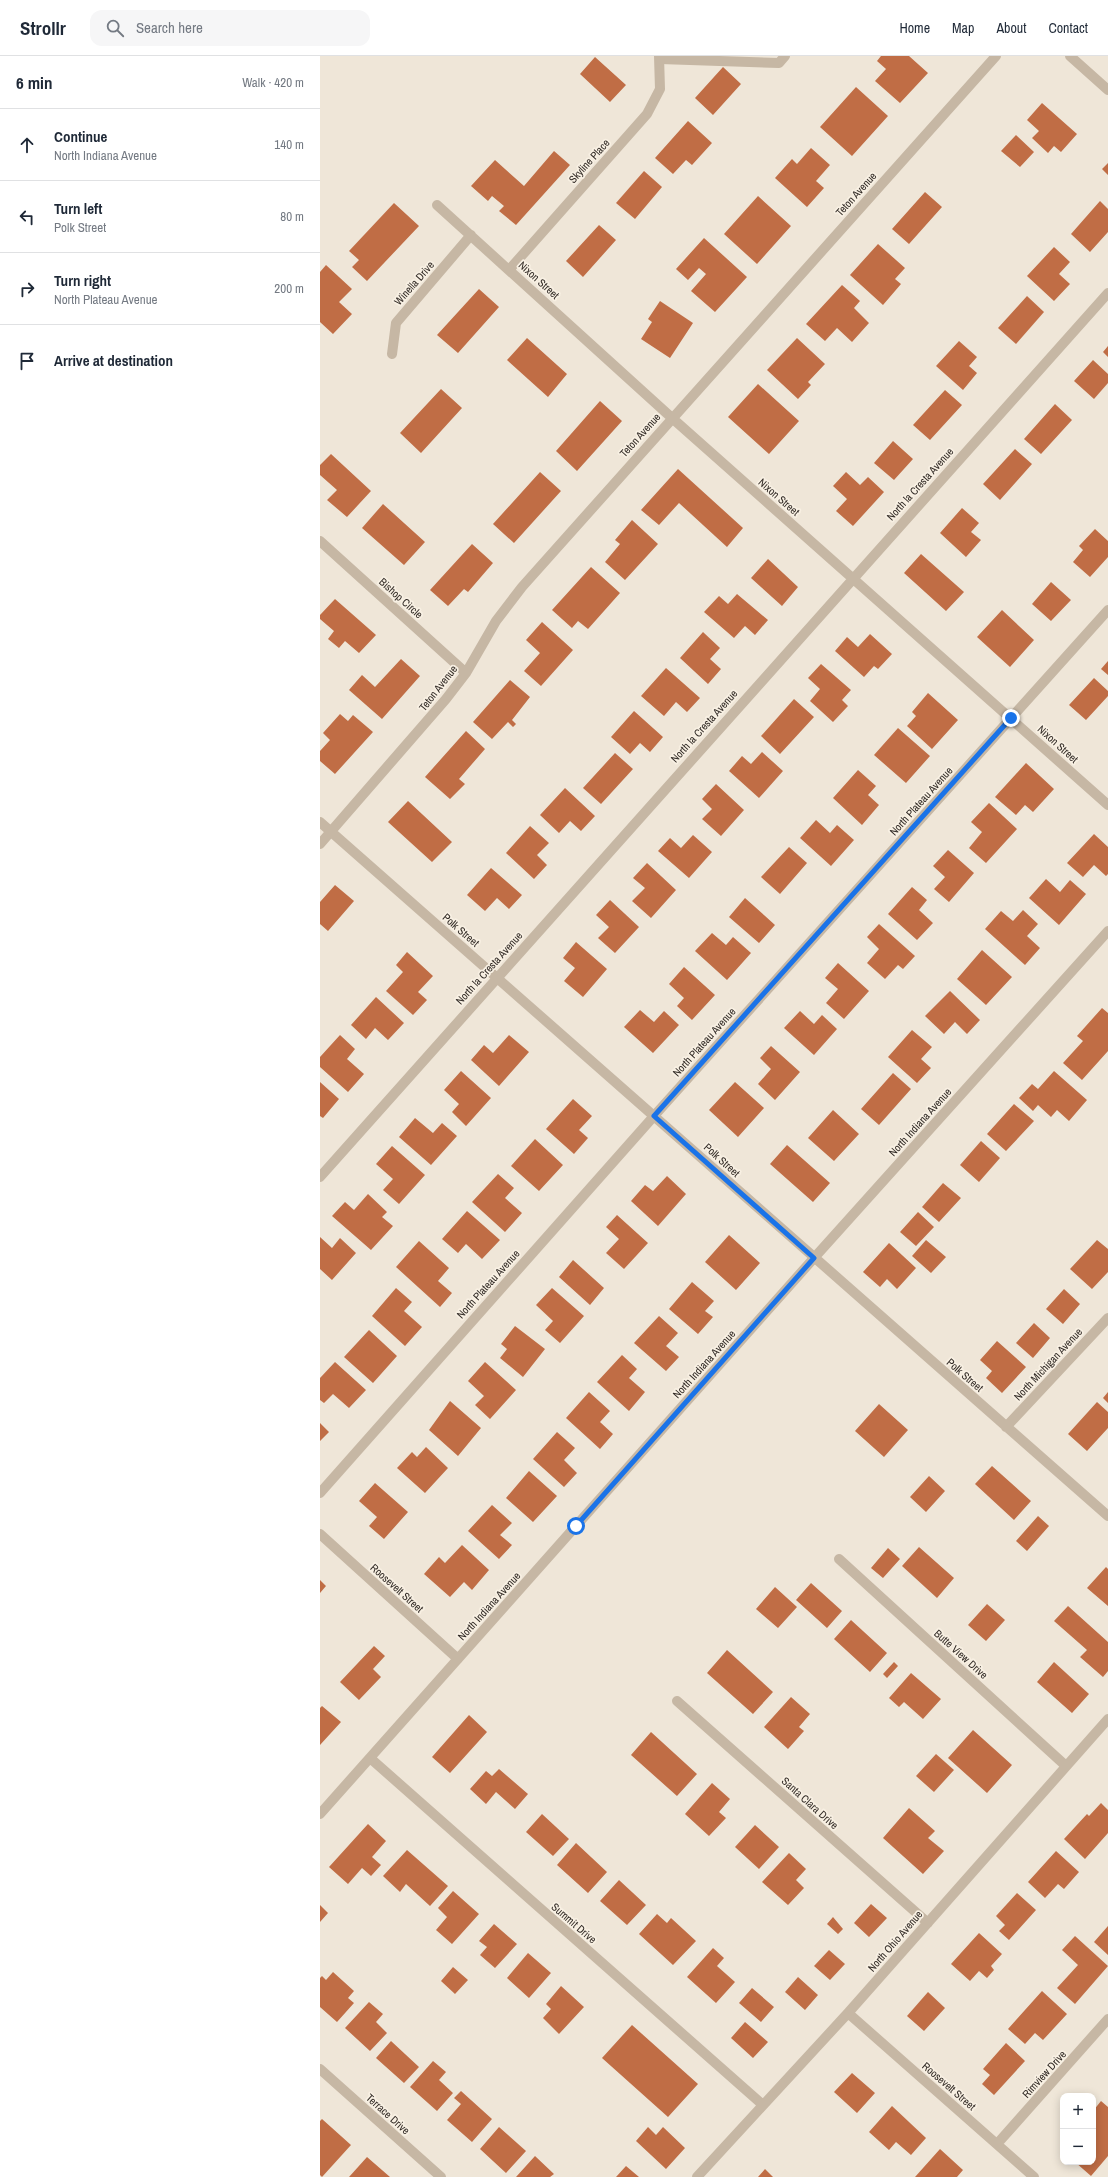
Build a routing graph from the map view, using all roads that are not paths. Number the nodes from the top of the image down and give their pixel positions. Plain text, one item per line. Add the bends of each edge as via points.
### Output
1 (784, 56) edge
2 (996, 56) edge
3 (1070, 56) edge
4 (659, 57) edge
5 (1108, 90) edge
6 (437, 205) dead end
7 (471, 235) junction
8 (509, 270) junction
9 (1108, 293) edge
10 (392, 354) dead end
11 (672, 418) junction
12 (320, 541) edge
13 (852, 577) junction
14 (1108, 610) edge
15 (466, 673) junction
16 (1011, 718) junction
17 (1108, 805) edge
18 (320, 822) edge
19 (331, 832) junction
20 (320, 844) edge
21 (1108, 931) edge
22 (497, 978) junction
23 (654, 1116) junction
24 (320, 1176) edge
25 (814, 1258) junction
26 (1108, 1318) edge
27 (1006, 1427) junction
28 (320, 1493) edge
29 (1108, 1516) edge
30 (320, 1534) edge
31 (839, 1559) dead end
32 (458, 1659) junction
33 (677, 1700) dead end
34 (1108, 1719) edge
35 (370, 1758) junction
36 (1066, 1766) junction
37 (320, 1814) edge
38 (928, 1923) junction
39 (848, 2013) junction
40 (1108, 2019) edge
41 (320, 2069) edge
42 (763, 2106) junction
43 (997, 2144) junction
44 (441, 2177) edge
45 (697, 2177) edge
46 (1034, 2177) edge

1 - 4 street via 779,63
2 - 11 street, Teton Avenue
3 - 5 street
4 - 8 street, Skyline Place via 660,89 647,114
6 - 7 street, Nixon Street
7 - 8 street, Nixon Street
7 - 10 street, Winella Drive via 396,323
8 - 11 street, Nixon Street
9 - 13 street, North la Cresta Avenue
11 - 13 street, Nixon Street
11 - 15 street, Teton Avenue via 522,586 496,621
12 - 15 street, Bishop Circle
13 - 16 street, Nixon Street
13 - 22 street, North la Cresta Avenue
14 - 16 street, North Plateau Avenue
15 - 19 street, Teton Avenue
16 - 17 street, Nixon Street
16 - 23 street, North Plateau Avenue
18 - 19 street, Polk Street
19 - 20 street, Teton Avenue
19 - 22 street, Polk Street
21 - 25 street, North Indiana Avenue
22 - 23 street, Polk Street
22 - 24 street, North la Cresta Avenue
23 - 25 street, Polk Street
23 - 28 street, North Plateau Avenue
25 - 27 street, Polk Street
25 - 32 street, North Indiana Avenue
26 - 27 street, North Michigan Avenue
27 - 29 street, Polk Street
30 - 32 street, Roosevelt Street
31 - 36 street, Butte View Drive
32 - 35 street, North Indiana Avenue
33 - 38 street, Santa Clara Drive
34 - 36 street, North Ohio Avenue
35 - 37 street, North Indiana Avenue
35 - 42 street, Summit Drive
36 - 38 street, North Ohio Avenue
38 - 39 street, North Ohio Avenue
39 - 42 street, North Ohio Avenue
39 - 43 street, Roosevelt Street
40 - 43 street, Rimview Drive
41 - 44 street, Terrace Drive
42 - 45 street, North Ohio Avenue
43 - 46 street, Roosevelt Street

